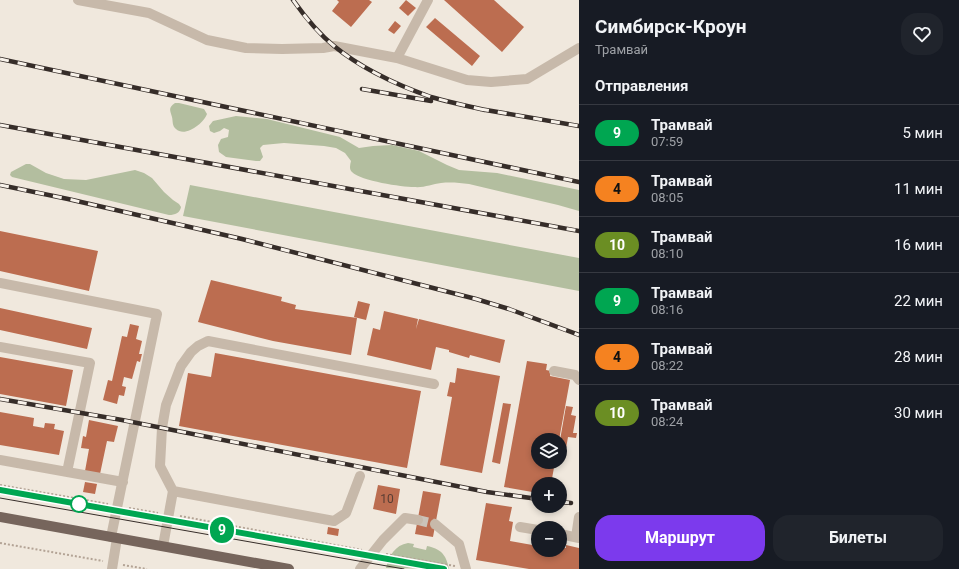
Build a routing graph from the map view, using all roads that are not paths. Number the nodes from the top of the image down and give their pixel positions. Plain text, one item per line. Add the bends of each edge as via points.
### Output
1 (78, 0) edge
2 (428, 0) edge
3 (579, 48) edge
4 (396, 58) junction
5 (0, 283) edge
6 (0, 347) edge
7 (554, 371) dead end
8 (579, 380) edge
9 (434, 384) dead end
10 (0, 460) edge
11 (67, 472) junction
12 (360, 476) dead end
13 (123, 482) junction
14 (173, 491) junction
15 (0, 517) edge
16 (579, 517) edge
17 (418, 520) tunnel mouth
18 (435, 524) tunnel mouth
19 (520, 527) dead end
20 (531, 529) edge
21 (567, 535) edge
22 (577, 537) edge
23 (114, 538) junction
24 (163, 546) junction
25 (112, 566) edge
26 (289, 569) edge
27 (360, 569) edge
28 (466, 569) edge

1 - 4 lane via 149,13 207,40 246,48 334,46
2 - 4 lane
3 - 4 lane via 527,78 491,82 467,80
5 - 13 lane via 157,314
6 - 11 lane via 90,363
7 - 8 lane via 575,375
9 - 14 lane via 208,341 191,352 181,366 166,405 160,466
10 - 11 lane
11 - 13 lane
12 - 14 lane via 346,513 334,521
13 - 23 lane
14 - 24 lane
15 - 23 main road
16 - 22 lane
17 - 27 lane via 405,518
18 - 28 lane via 459,544
19 - 20 lane
21 - 22 lane
23 - 24 main road
23 - 25 lane
24 - 26 main road

